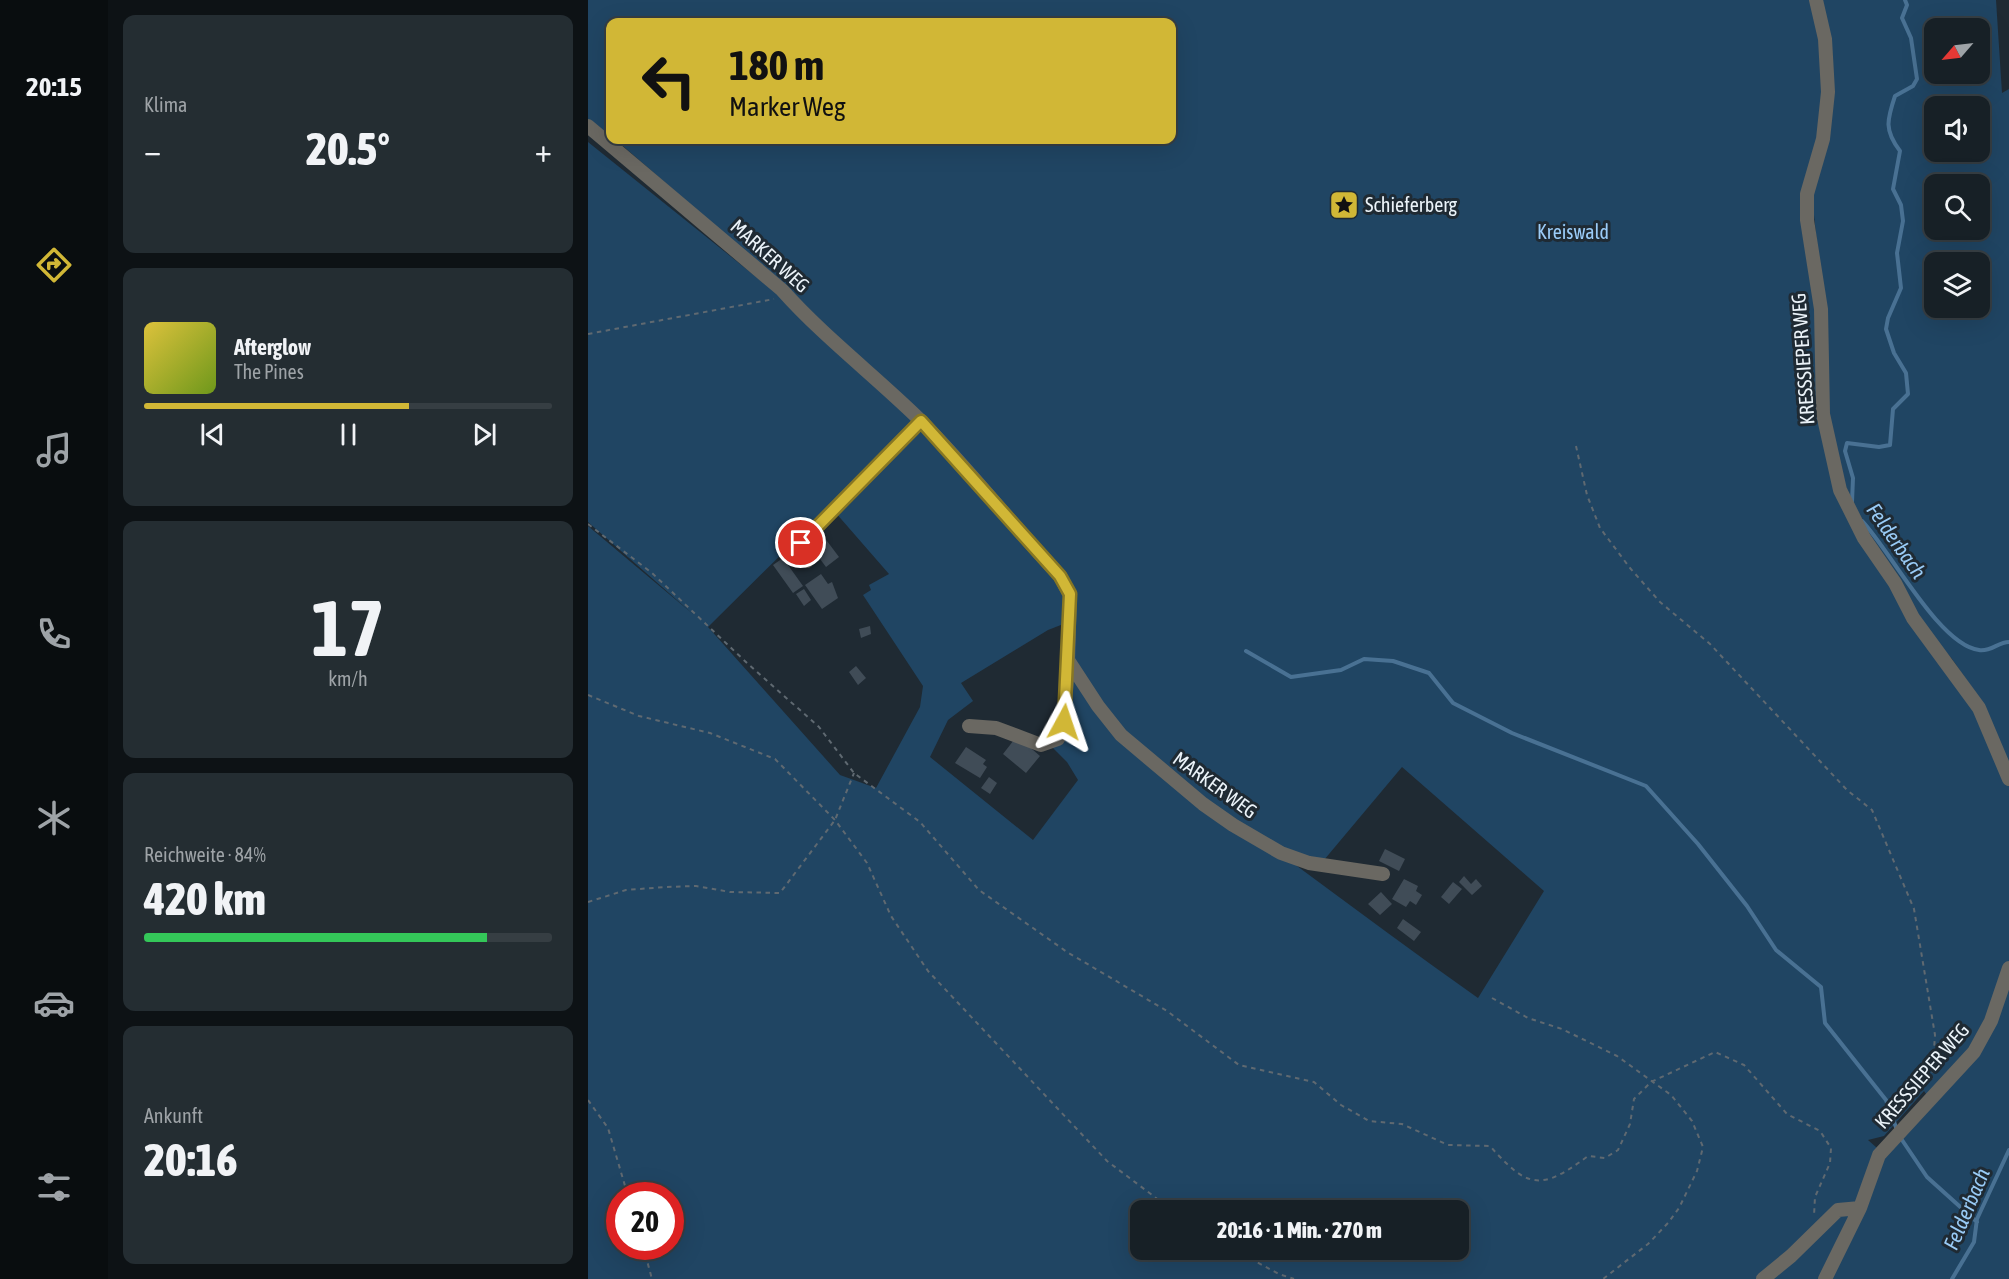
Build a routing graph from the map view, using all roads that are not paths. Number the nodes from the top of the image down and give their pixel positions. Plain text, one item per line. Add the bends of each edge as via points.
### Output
1 (1816, 0) edge
2 (588, 126) edge
3 (606, 141) edge
4 (609, 144) edge
5 (921, 421) junction
6 (807, 561) dead end
7 (1068, 660) junction
8 (969, 726) dead end
9 (2009, 779) edge
10 (1383, 874) dead end
11 (2009, 968) edge
12 (1860, 1208) junction
13 (1763, 1279) edge
14 (1825, 1279) edge

1 - 9 street, KRESSSIEPER WEG via 1825,39 1828,92 1823,139 1807,194 1807,220 1821,309 1823,414 1840,490 1913,618 1979,708
2 - 3 street, MARKER WEG
4 - 5 street, MARKER WEG via 788,297
5 - 6 street via 801,543
5 - 7 street, MARKER WEG via 1060,576 1070,594
7 - 8 street, MARKER WEG via 1064,722 1058,739 1041,745 996,728
7 - 10 street, MARKER WEG via 1121,735 1233,825 1309,863
11 - 12 street, KRESSSIEPER WEG via 1974,1052 1879,1155
12 - 13 street via 1838,1210
12 - 14 street, KRESSSIEPER WEG

